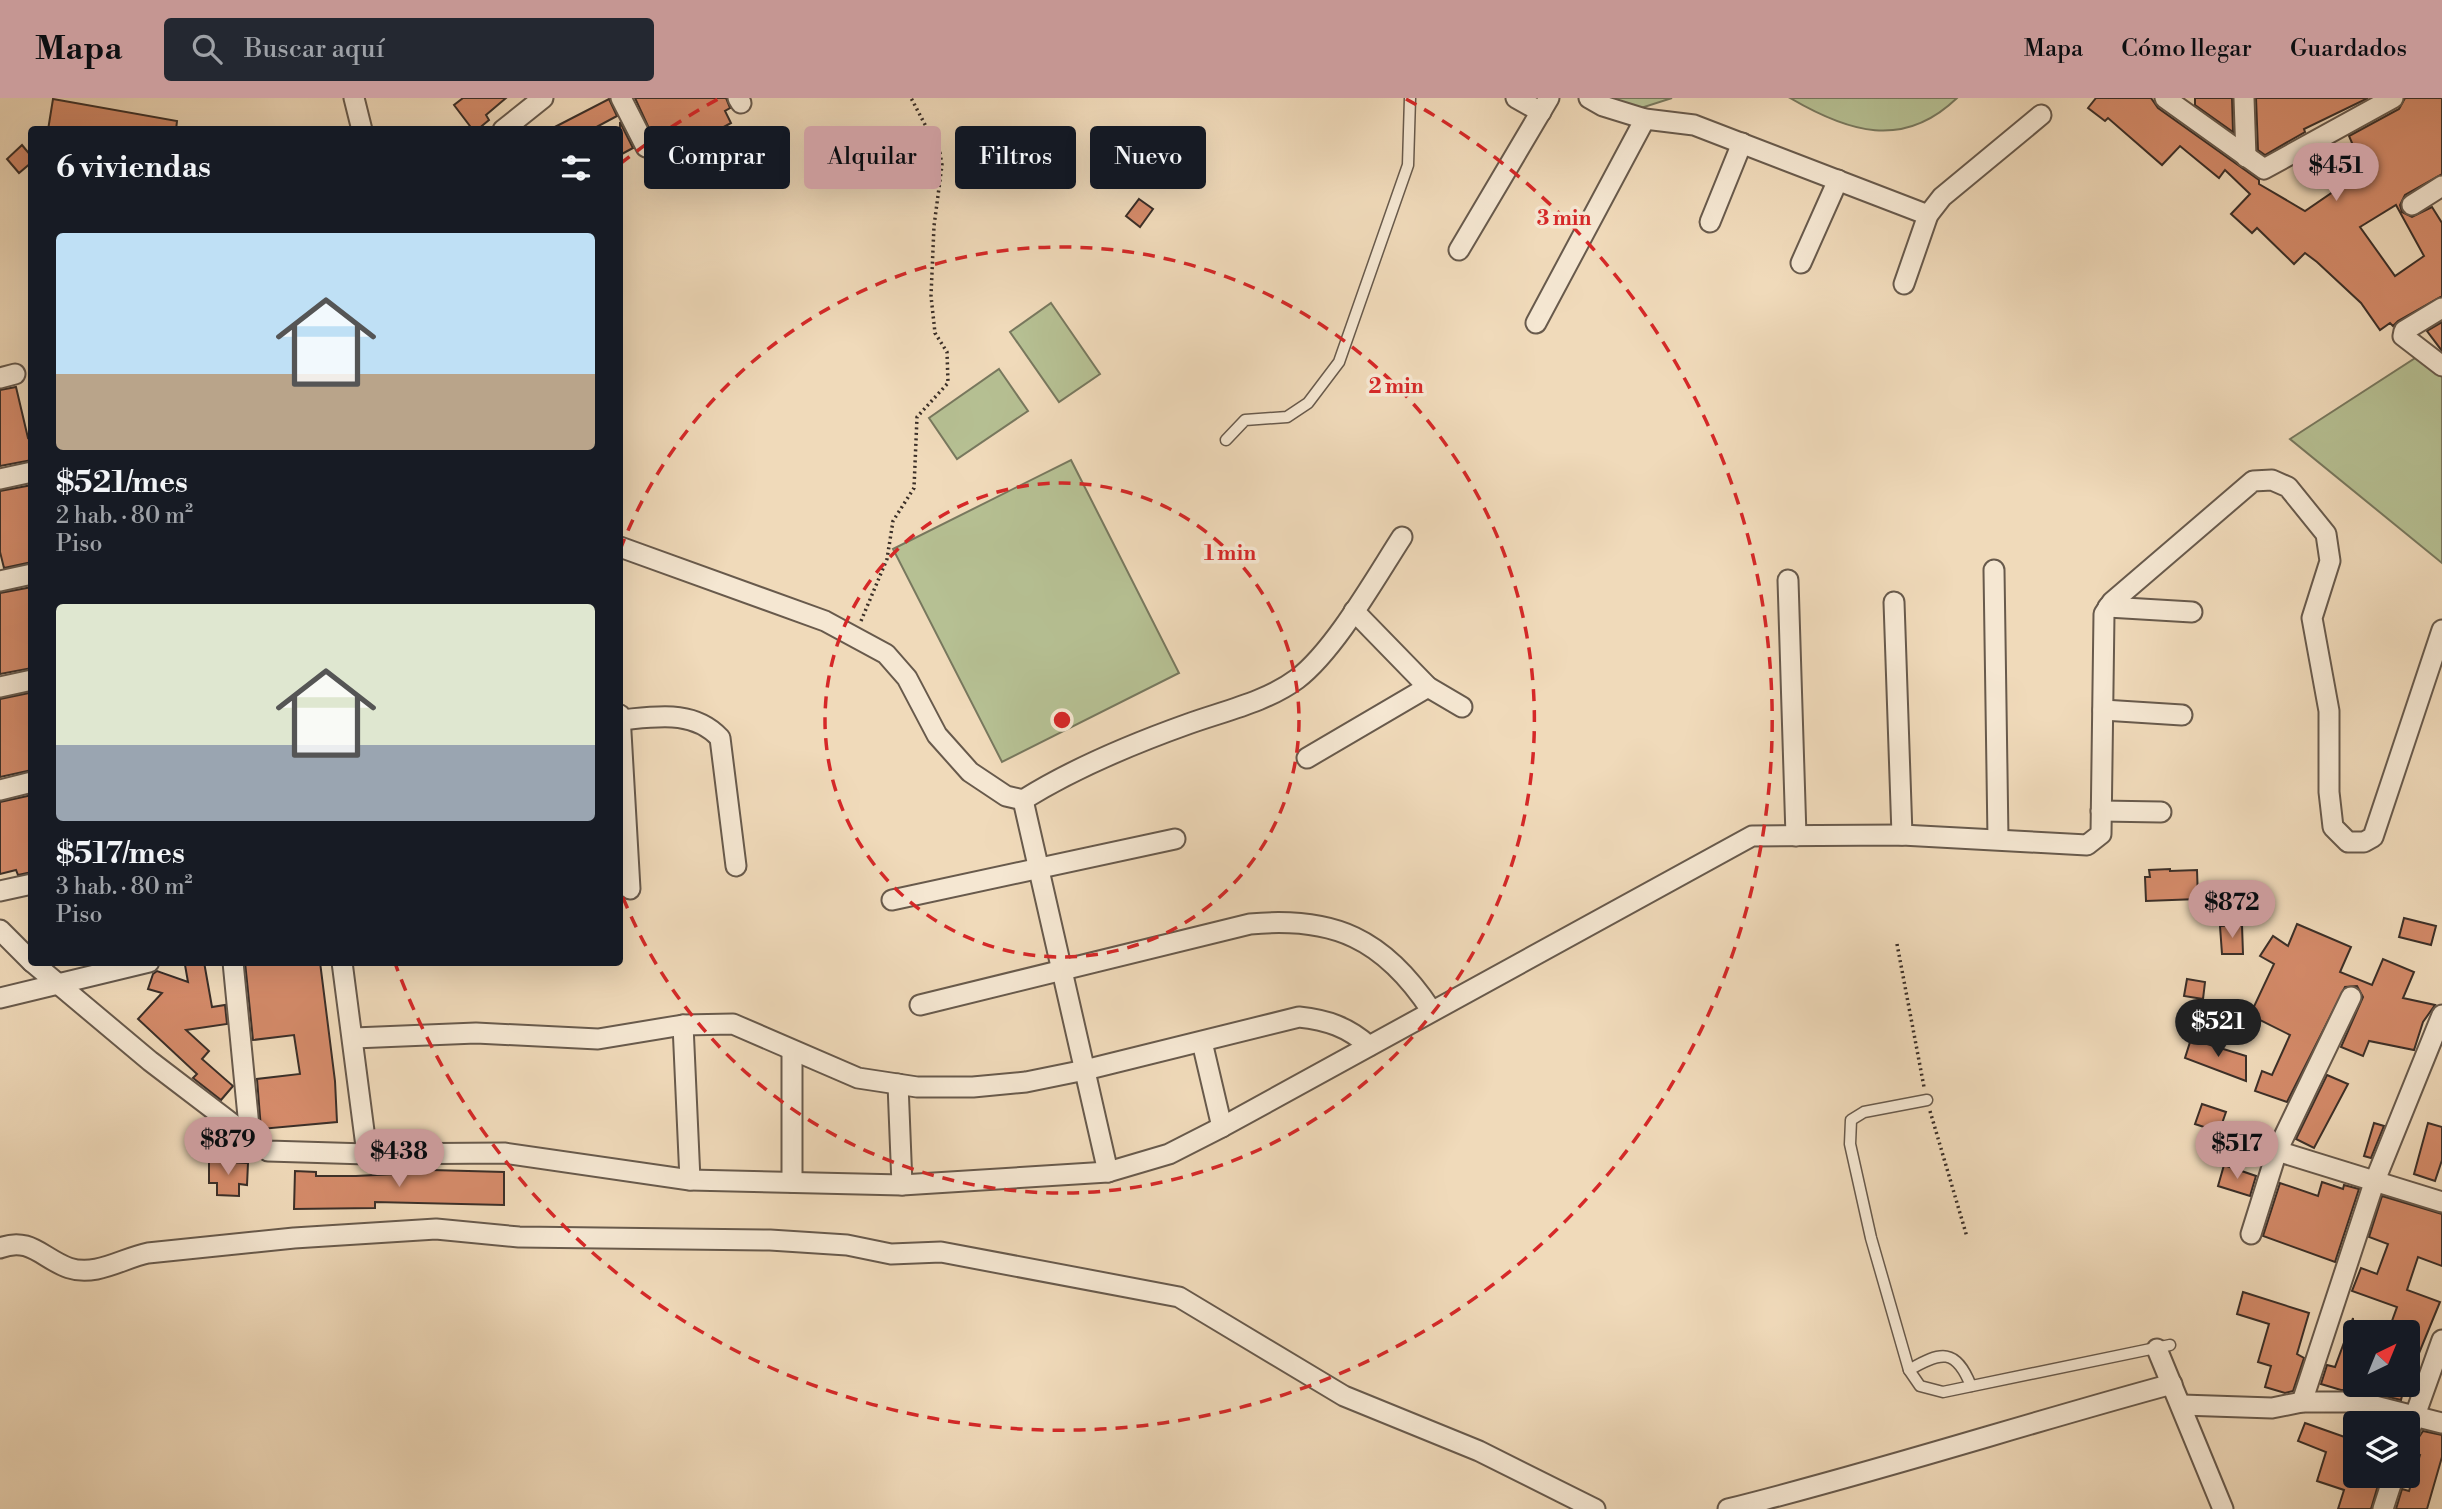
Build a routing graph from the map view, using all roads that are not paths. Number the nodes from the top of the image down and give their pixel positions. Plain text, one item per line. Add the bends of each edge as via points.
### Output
1 (354, 98) edge
2 (543, 98) edge
3 (621, 98) edge
4 (1410, 98) edge
5 (1516, 98) edge
6 (1589, 98) edge
7 (2165, 98) edge
8 (2244, 98) edge
9 (2393, 98) edge
10 (1545, 105) edge
11 (2041, 115) dead end
12 (1645, 119) junction
13 (361, 126) edge
14 (508, 126) edge
15 (644, 143) edge
16 (1742, 143) junction
17 (2246, 158) junction
18 (1838, 180) junction
19 (2442, 186) edge
20 (2412, 205) dead end
21 (1928, 215) junction
22 (1710, 222) dead end
23 (1460, 250) dead end
24 (1801, 263) dead end
25 (1904, 284) dead end
26 (2442, 308) edge
27 (1536, 323) dead end
28 (2442, 366) edge
29 (1226, 440) dead end
30 (28, 473) edge
31 (0, 479) edge
32 (1402, 537) dead end
33 (623, 548) edge
34 (1994, 570) dead end
35 (28, 575) edge
36 (1788, 580) dead end
37 (0, 581) edge
38 (1894, 602) dead end
39 (2108, 607) junction
40 (1354, 611) junction
41 (2192, 612) dead end
42 (2442, 630) edge
43 (28, 681) edge
44 (0, 687) edge
45 (1428, 687) junction
46 (1462, 707) dead end
47 (2102, 710) junction
48 (2182, 715) dead end
49 (623, 719) edge
50 (1307, 758) dead end
51 (623, 770) edge
52 (28, 783) edge
53 (0, 790) edge
54 (1023, 800) junction
55 (2101, 811) junction
56 (2161, 812) dead end
57 (1796, 835) junction
58 (1902, 835) junction
59 (1175, 839) dead end
60 (1998, 839) junction
61 (736, 866) dead end
62 (1040, 868) junction
63 (28, 885) edge
64 (630, 889) dead end
65 (0, 891) edge
66 (892, 900) dead end
67 (0, 930) edge
68 (28, 958) edge
69 (36, 966) edge
70 (132, 966) edge
71 (233, 966) edge
72 (343, 966) edge
73 (1062, 970) junction
74 (54, 984) junction
75 (2351, 997) dead end
76 (0, 998) edge
77 (920, 1005) dead end
78 (1431, 1010) junction
79 (2442, 1015) edge
80 (683, 1025) junction
81 (354, 1038) junction
82 (1202, 1042) junction
83 (1369, 1046) junction
84 (792, 1052) junction
85 (1085, 1070) junction
86 (898, 1084) junction
87 (1927, 1100) dead end
88 (1222, 1127) junction
89 (250, 1137) junction
90 (2277, 1151) junction
91 (367, 1154) junction
92 (1108, 1172) junction
93 (691, 1180) junction
94 (792, 1182) junction
95 (2374, 1183) junction
96 (902, 1185) junction
97 (2442, 1202) edge
98 (2251, 1234) dead end
99 (6, 1245) edge
100 (2442, 1340) edge
101 (2163, 1347) joint
102 (1909, 1370) junction
103 (2172, 1384) junction
104 (1971, 1386) junction
105 (2302, 1402) junction
106 (2182, 1405) junction
107 (2398, 1411) edge
108 (2416, 1411) edge
109 (2420, 1416) edge
110 (2442, 1423) edge
111 (2390, 1488) edge
112 (1595, 1509) edge
113 (1728, 1509) edge
114 (2223, 1509) edge
115 (2383, 1509) edge

1 - 13 street
2 - 14 street
3 - 15 street
4 - 29 lane via 1408,165 1339,362 1308,403 1287,417 1245,420
5 - 10 street
6 - 12 street
7 - 17 street
8 - 17 street
9 - 17 street via 2264,169
10 - 23 street
11 - 21 street via 1942,197
12 - 16 street via 1694,125
12 - 27 street
16 - 18 street
16 - 22 street
18 - 21 street
18 - 24 street
19 - 20 street
21 - 25 street
26 - 28 street via 2403,336
30 - 31 street
32 - 40 street
33 - 54 street via 825,621 886,654 906,678 937,735 970,772 1006,796
34 - 60 street
35 - 37 street
36 - 57 street
38 - 58 street
39 - 41 street
39 - 42 street via 2253,481 2272,480 2288,487 2326,534 2330,561 2312,618 2329,711 2333,827 2348,842 2373,837
39 - 47 street via 2104,614
40 - 45 street
40 - 54 street via 1310,667 1274,693 1147,739
43 - 44 street
45 - 46 street
45 - 50 street
47 - 48 street
47 - 55 street
49 - 61 street via 695,719 719,738
51 - 64 street
52 - 53 street
54 - 62 street
55 - 56 street
55 - 60 street via 2101,834 2087,845
57 - 58 street
57 - 78 street via 1742,840
58 - 60 street
59 - 62 street
62 - 66 street
62 - 73 street
63 - 65 street
67 - 68 street
69 - 74 street
70 - 74 street
71 - 89 street
72 - 81 street
73 - 77 street
73 - 78 street via 1250,924 1291,920 1330,926 1372,947 1412,981
73 - 85 street
74 - 76 street
74 - 89 street
75 - 90 street
78 - 83 street
79 - 95 street
80 - 81 street via 598,1039 476,1033
80 - 84 street via 733,1024
80 - 93 street
81 - 91 street
82 - 83 street via 1299,1017 1327,1020
82 - 85 street
82 - 88 street
83 - 88 street
84 - 86 street via 858,1078
84 - 94 street
85 - 86 street via 973,1087
85 - 92 street
86 - 96 street
87 - 102 lane via 1864,1112 1851,1120 1850,1144 1871,1238
88 - 92 street via 1169,1154
89 - 91 street via 268,1151
90 - 95 street
90 - 98 street
91 - 93 street via 527,1154
92 - 96 street
93 - 94 street
94 - 96 street
95 - 97 street
95 - 105 street
99 - 112 street via 25,1243 72,1269 99,1270 148,1253 436,1230 519,1237 770,1240 847,1245 891,1254 941,1252 1179,1297 1344,1396 1479,1451
100 - 108 street
101 - 103 street
101 - 104 lane
102 - 104 lane via 1920,1386 1932,1391
102 - 104 lane via 1933,1356 1949,1356 1964,1368
103 - 106 street
103 - 113 street via 1853,1478
105 - 106 street via 2272,1408
105 - 107 street via 2359,1402
106 - 114 street
109 - 110 street
111 - 115 street

